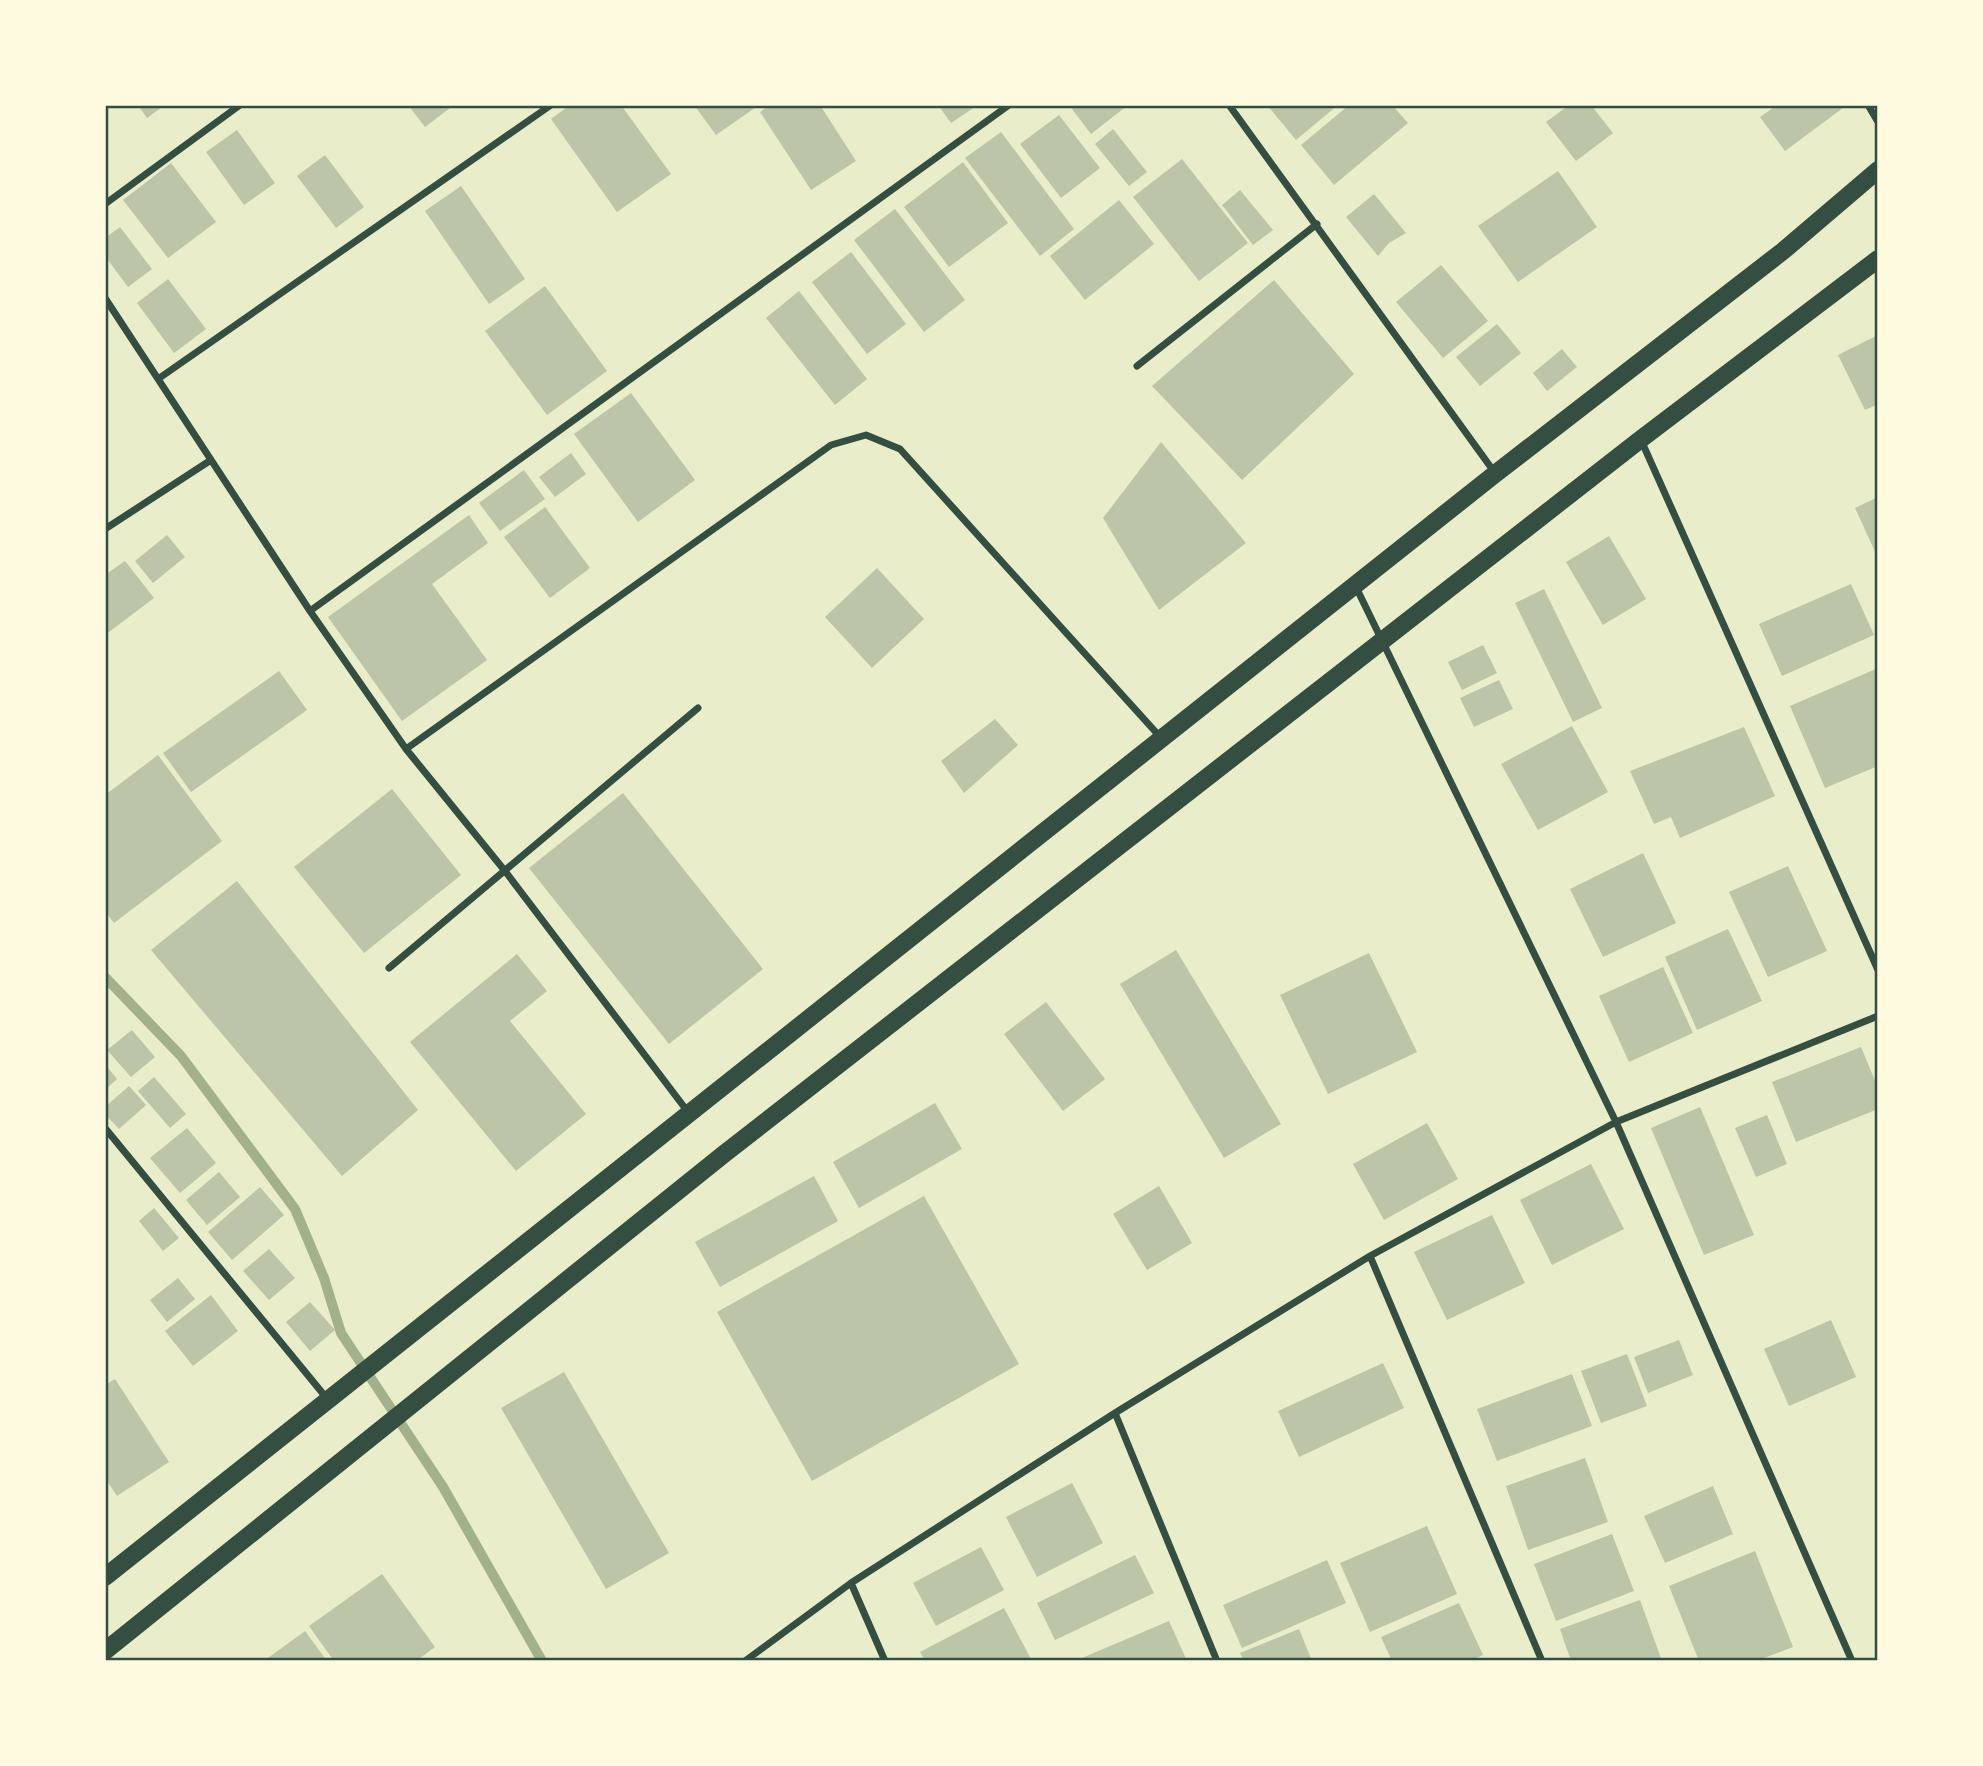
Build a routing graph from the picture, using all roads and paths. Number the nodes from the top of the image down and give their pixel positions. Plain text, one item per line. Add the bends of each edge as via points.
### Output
1 (240, 105) edge
2 (551, 105) edge
3 (1009, 105) edge
4 (1229, 105) edge
5 (1868, 105) edge
6 (1878, 122) edge
7 (1878, 170) edge
8 (105, 204) edge
9 (1317, 224) junction
10 (1878, 259) edge
11 (105, 298) edge
12 (1137, 366) dead end
13 (158, 379) junction
14 (1641, 439) junction
15 (211, 460) junction
16 (1495, 474) junction
17 (105, 529) edge
18 (1355, 585) junction
19 (310, 611) junction
20 (1381, 642) junction
21 (698, 708) dead end
22 (1163, 740) junction
23 (406, 749) junction
24 (505, 871) junction
25 (388, 968) dead end
26 (1878, 970) edge
27 (1878, 1016) edge
28 (688, 1113) junction
29 (1616, 1122) junction
30 (105, 1128) edge
31 (1370, 1256) junction
32 (329, 1401) junction
33 (1115, 1413) junction
34 (105, 1577) edge
35 (850, 1583) junction
36 (105, 1651) edge
37 (745, 1661) edge
38 (885, 1661) edge
39 (1217, 1661) edge
40 (1542, 1661) edge
41 (1852, 1661) edge

1 - 8 street
2 - 13 street
3 - 19 street
4 - 9 street
5 - 6 street
7 - 16 main road via 1783,251
9 - 12 street
9 - 16 street
10 - 14 main road
11 - 13 street
13 - 15 street
14 - 20 main road
14 - 26 street
15 - 17 street
15 - 19 street
16 - 18 main road
18 - 20 street
18 - 22 main road
19 - 23 street
20 - 29 street
20 - 36 main road via 724,1154
21 - 24 street
22 - 23 street via 901,449 866,435 831,445
22 - 28 main road
23 - 24 street
24 - 25 street
24 - 28 street
27 - 29 street
28 - 32 main road
29 - 31 street
29 - 41 street
30 - 32 street
31 - 33 street
31 - 40 street
32 - 34 main road
33 - 35 street
33 - 39 street
35 - 37 street
35 - 38 street

